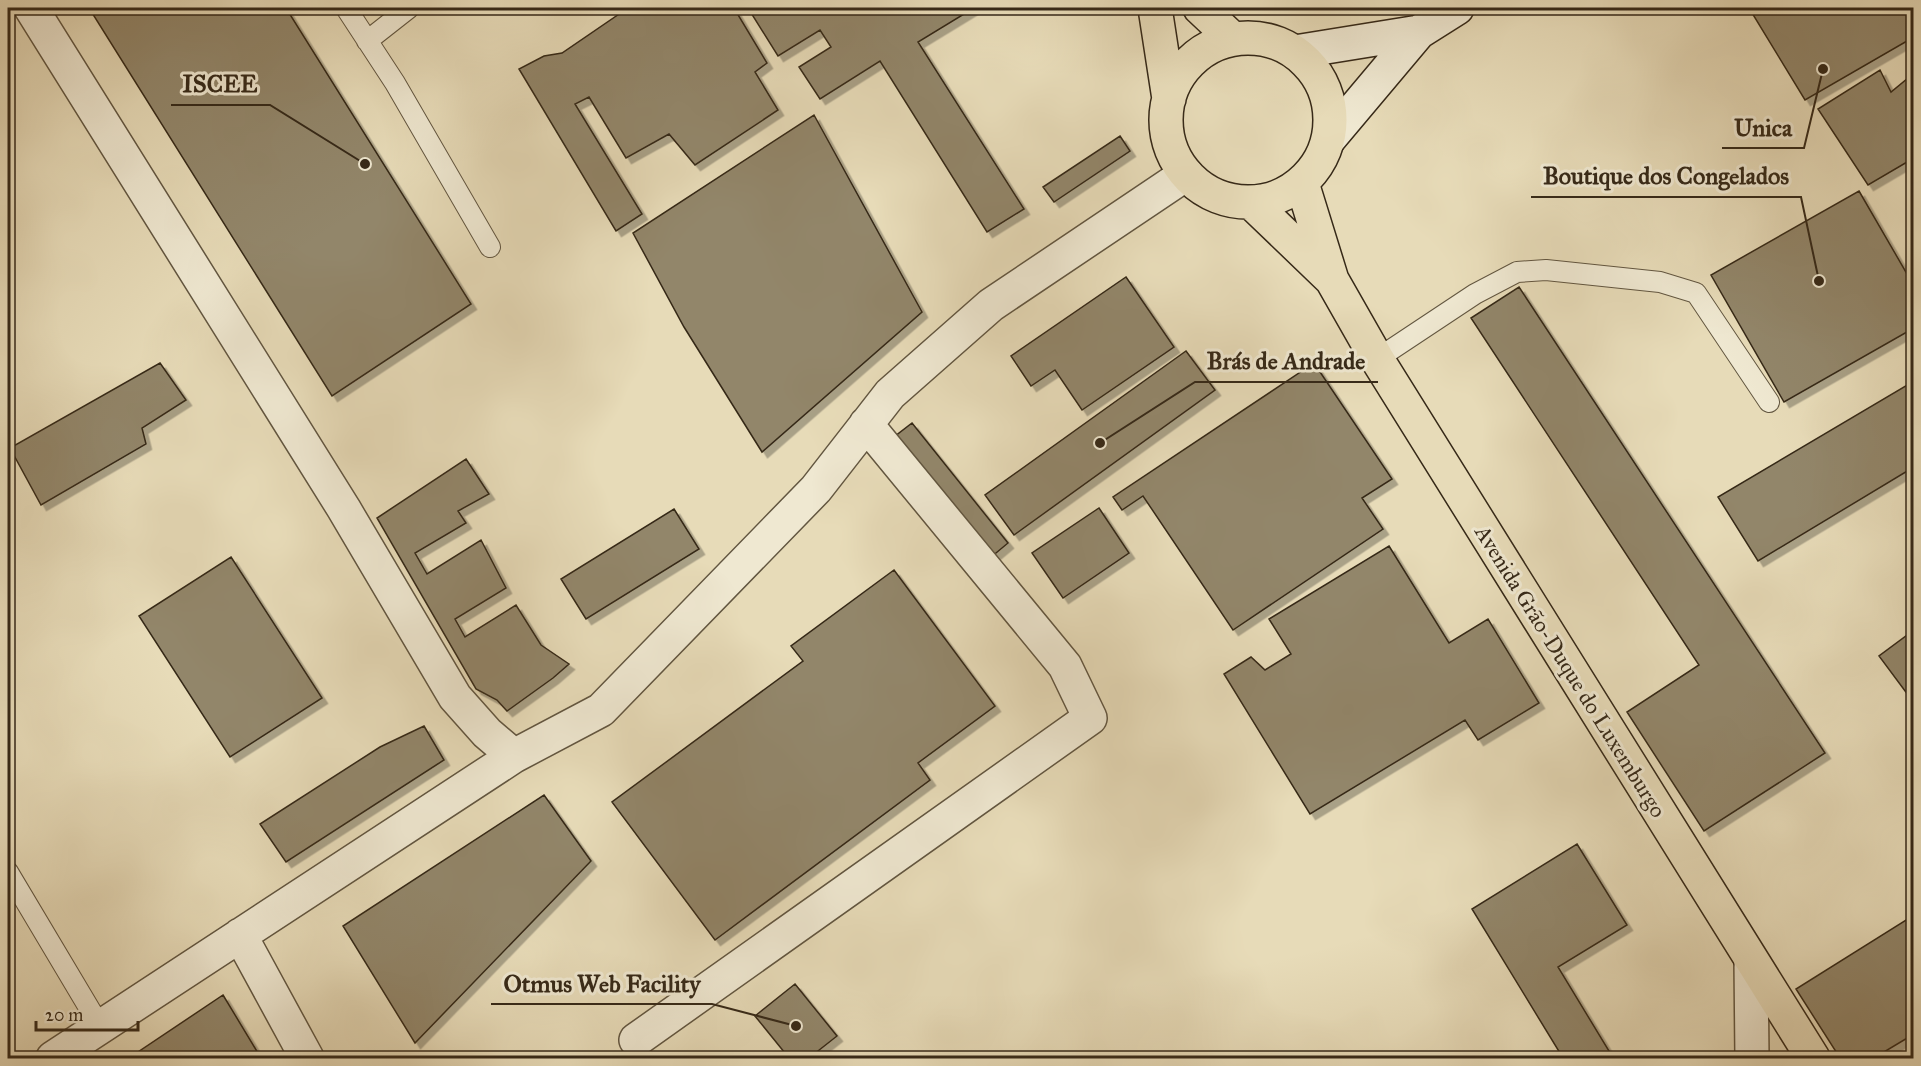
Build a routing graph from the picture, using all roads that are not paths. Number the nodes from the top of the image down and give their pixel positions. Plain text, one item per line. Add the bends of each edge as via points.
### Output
1 (31, 8) edge
2 (346, 8) edge
3 (409, 8) edge
4 (1155, 8) edge
5 (1200, 8) edge
6 (1457, 8) edge
7 (1419, 32) junction
8 (1233, 39) junction
9 (367, 40) junction
10 (1295, 52) junction
11 (1169, 99) junction
12 (1329, 139) junction
13 (1186, 174) junction
14 (1302, 183) junction
15 (1252, 203) junction
16 (490, 247) dead end
17 (1332, 280) junction
18 (1377, 359) junction
19 (1768, 402) dead end
20 (866, 424) junction
21 (514, 756) junction
22 (8, 872) edge
23 (240, 935) junction
24 (1751, 960) junction
25 (100, 1028) junction
26 (636, 1040) dead end
27 (53, 1059) edge
28 (307, 1059) edge
29 (1752, 1059) edge
30 (1813, 1059) edge

1 - 21 street via 344,509 455,697
2 - 9 lane
3 - 9 lane
4 - 11 main road
5 - 8 main road
6 - 7 street
7 - 10 street
7 - 12 street
8 - 10 main road via 1258,38
8 - 11 main road via 1211,46 1192,60 1178,77
9 - 16 lane
10 - 12 main road via 1319,77 1327,96 1331,117
11 - 13 main road via 1168,138
12 - 14 main road via 1317,168
13 - 15 main road via 1216,196
13 - 20 street via 991,305 890,394
14 - 15 main road via 1279,197
14 - 17 main road, Avenida Grão-Duque do Luxemburgo
15 - 17 main road, Avenida Grão-Duque do Luxemburgo
17 - 18 main road, Avenida Grão-Duque do Luxemburgo
18 - 19 lane via 1475,294 1517,272 1546,270 1660,282 1696,293
18 - 24 main road, Avenida Grão-Duque do Luxemburgo
20 - 21 street via 816,489 601,710
20 - 26 street via 1065,666 1089,718
21 - 23 street
22 - 25 lane
23 - 25 street
23 - 28 street
24 - 29 street
24 - 30 main road, Avenida Grão-Duque do Luxemburgo
25 - 27 street

